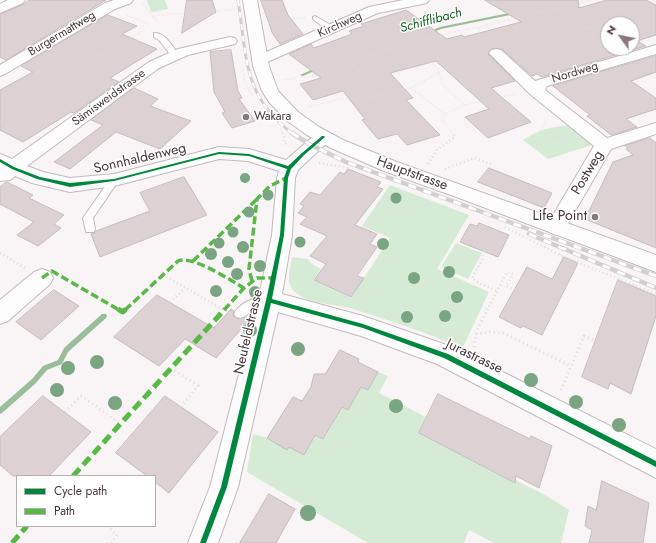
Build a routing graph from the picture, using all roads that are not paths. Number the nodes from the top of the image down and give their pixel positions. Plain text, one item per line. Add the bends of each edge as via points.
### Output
1 (18, 0) edge
2 (250, 0) edge
3 (422, 0) edge
4 (125, 7) edge
5 (0, 9) edge
6 (315, 18) road end
7 (331, 29) junction
8 (157, 35) dead end
9 (230, 42) dead end
10 (656, 49) edge
11 (496, 53) road end
12 (175, 55) junction
13 (265, 58) junction
14 (0, 71) edge
15 (536, 91) junction
16 (656, 128) edge
17 (323, 137) junction
18 (604, 145) junction
19 (4, 168) edge
20 (289, 168) junction
21 (114, 180) junction
22 (556, 227) junction
23 (90, 229) dead end
24 (656, 264) edge
25 (42, 278) road end
26 (269, 300) junction
27 (0, 314) edge
28 (240, 314) dead end
29 (656, 464) edge
30 (203, 543) edge

1 - 5 street
2 - 13 street, Hauptstrasse
3 - 7 street, Kirchweg via 374,10
4 - 14 street, Burgermattweg via 110,6
6 - 7 lane
7 - 13 street, Kirchweg
8 - 12 lane
9 - 12 street, Sämisweidstrasse
10 - 15 street, Nordweg via 541,83
11 - 15 street
12 - 19 street, Sämisweidstrasse via 149,68
13 - 17 street, Hauptstrasse via 262,74 275,98 289,114
15 - 18 street, Nordweg
16 - 18 street, Postweg
17 - 20 street
17 - 22 street, Hauptstrasse via 373,160
18 - 22 street, Postweg
19 - 21 street, Sonnhaldenweg via 70,185
20 - 21 street, Sonnhaldenweg via 249,155 219,153
20 - 26 street, Neufeldstrasse via 282,235
21 - 23 lane via 88,218
22 - 24 street, Hauptstrasse
25 - 27 street
26 - 28 lane via 254,302
26 - 29 street, Jurastrasse via 363,326 446,356
26 - 30 street, Neufeldstrasse via 224,487

